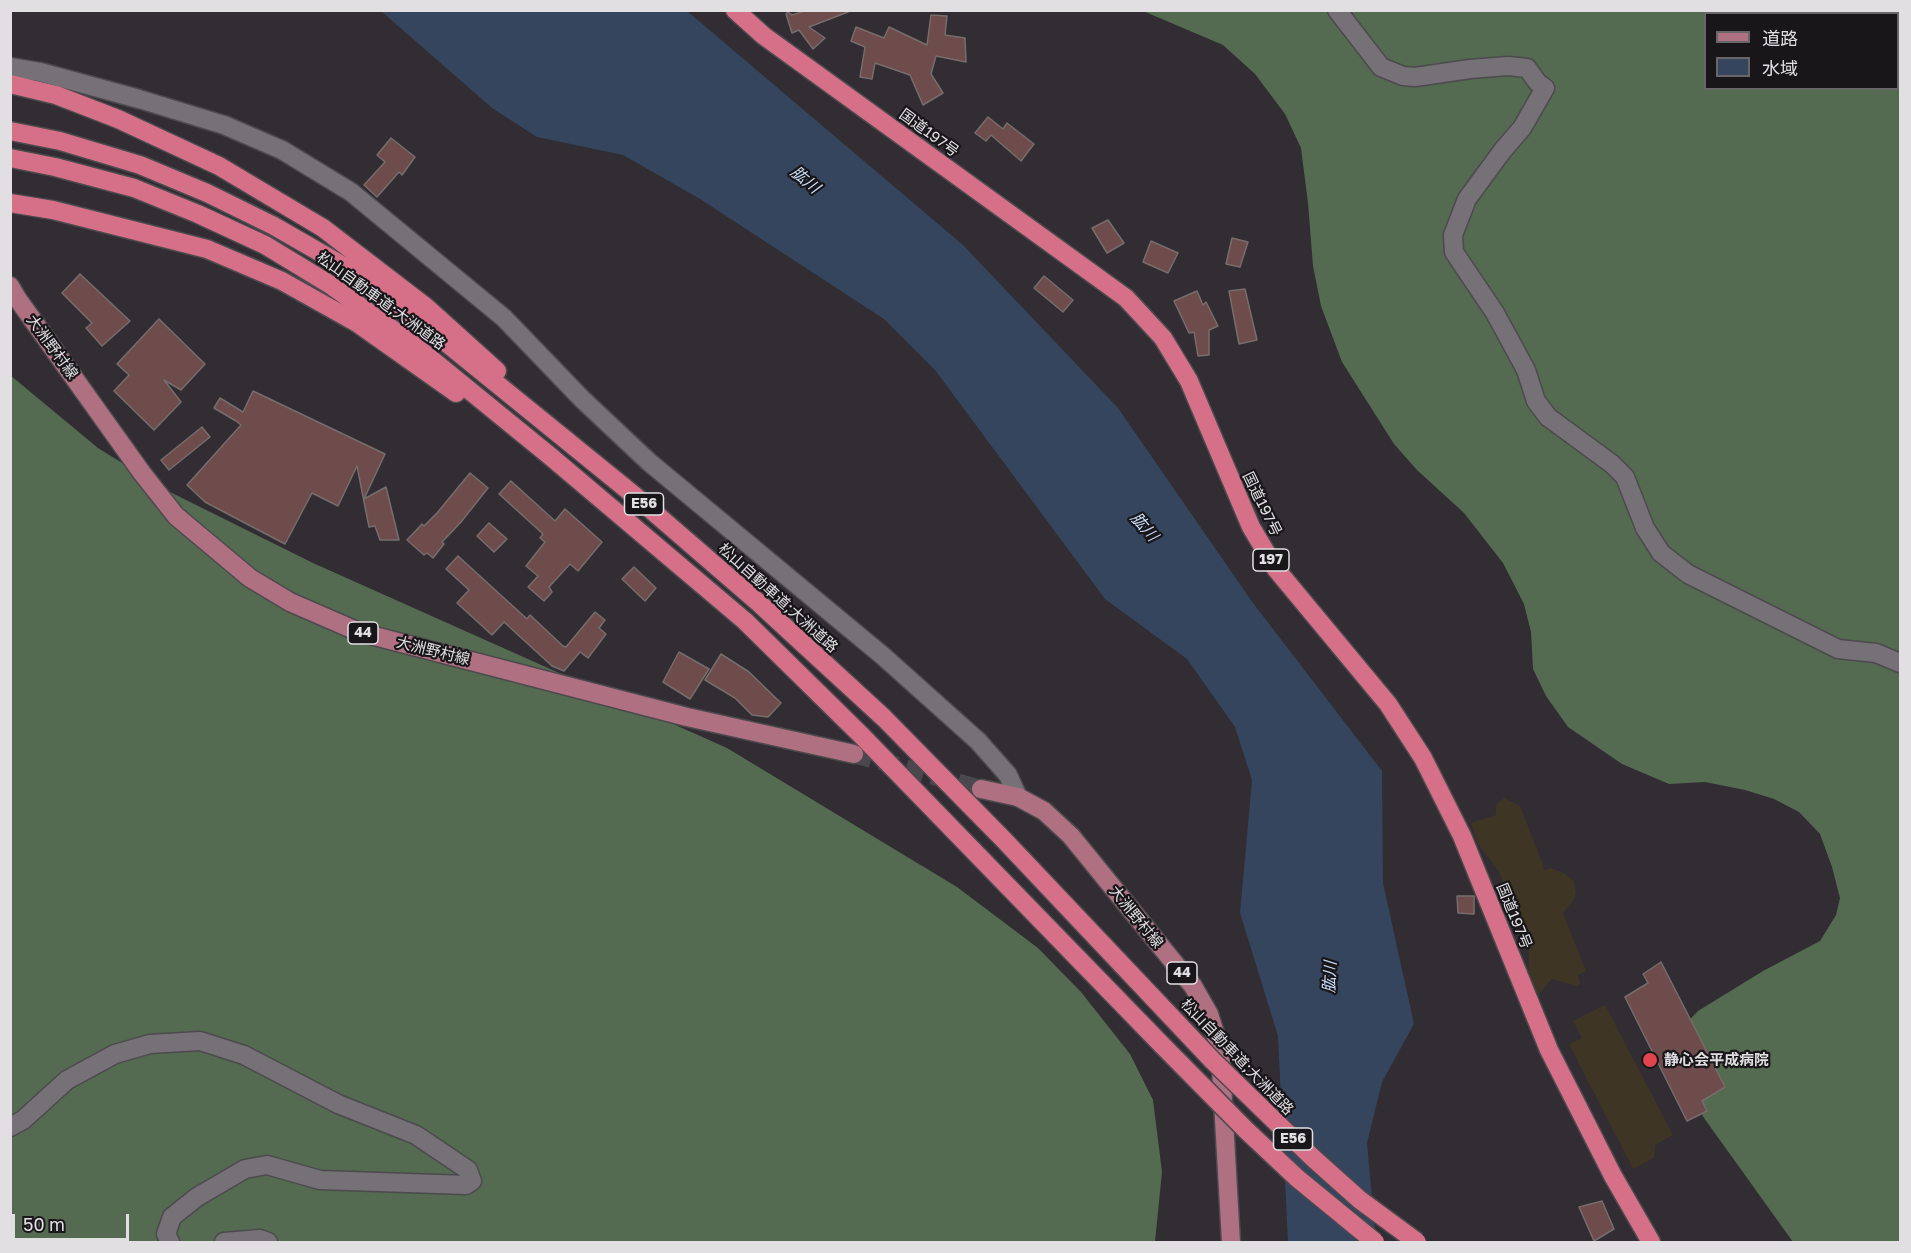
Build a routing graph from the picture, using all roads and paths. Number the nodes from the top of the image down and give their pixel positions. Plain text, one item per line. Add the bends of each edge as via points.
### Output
1 (735, 10) edge
2 (1337, 10) edge
3 (10, 67) edge
4 (10, 84) edge
5 (10, 131) edge
6 (10, 158) edge
7 (10, 203) edge
8 (10, 286) edge
9 (557, 432) junction
10 (550, 456) junction
11 (1900, 663) edge
12 (854, 754) tunnel mouth
13 (981, 789) tunnel mouth
14 (1018, 797) junction
15 (10, 1127) edge
16 (170, 1242) edge
17 (224, 1242) edge
18 (268, 1242) edge
19 (1231, 1242) edge
20 (1375, 1242) edge
21 (1417, 1242) edge
22 (1651, 1242) edge

1 - 22 highway, 国道197号 / 197 via 764,36 1126,298 1163,338 1189,381 1251,527 1276,569 1388,704 1424,758 1462,836 1549,1050
2 - 11 street via 1381,67 1403,76 1508,66 1527,68 1545,88 1522,128 1467,199 1453,235 1454,252 1496,313 1526,370 1536,401 1548,417 1625,477 1645,528 1661,553 1688,574 1838,649 1876,653
3 - 14 street via 40,72 224,125 282,150 351,192 504,318 649,462 883,656 969,733 1008,775
4 - 9 highway via 56,95 118,119 219,166 323,228 426,307 486,360
5 - 9 highway, 松山自動車道;大洲道路 / E56 via 140,165 274,225 396,303
6 - 10 highway, 松山自動車道;大洲道路 / E56 via 134,188 265,245 329,284 409,341
7 - 10 highway via 207,249 282,281 357,323
8 - 12 main road, 大洲野村線 / 44 via 176,516 250,578 290,602 359,632 687,717
9 - 21 highway, 松山自動車道;大洲道路 / E56, bridge via 760,604 884,718 1212,1060 1360,1200
10 - 20 highway, 松山自動車道;大洲道路 / E56, bridge via 745,621 862,735 1246,1130
13 - 14 main road, 大洲野村線 / 44
14 - 19 main road, 大洲野村線 / 44 via 1044,811 1071,836 1193,986 1209,1014 1220,1048
15 - 16 street via 67,1080 115,1054 150,1044 200,1041 244,1055 338,1104 416,1135 468,1170 472,1181 466,1185 320,1180 267,1165 245,1169 172,1217 166,1234
17 - 18 street

